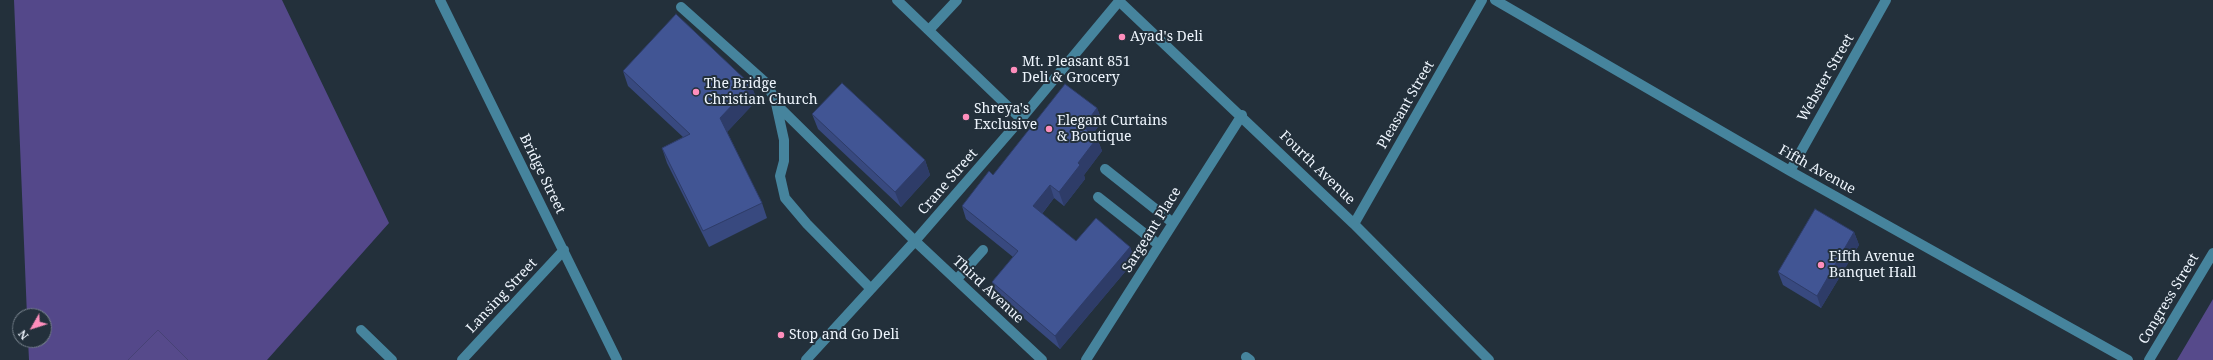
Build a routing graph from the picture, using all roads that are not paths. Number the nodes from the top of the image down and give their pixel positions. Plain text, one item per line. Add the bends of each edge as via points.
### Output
1 (440, 0) edge
2 (897, 0) edge
3 (957, 0) edge
4 (1482, 0) edge
5 (1495, 0) edge
6 (1886, 0) edge
7 (1120, 1) edge
8 (681, 7) dead end
9 (929, 30) junction
10 (777, 105) junction
11 (1242, 115) junction
12 (1021, 119) junction
13 (1105, 169) dead end
14 (1790, 170) junction
15 (1098, 197) dead end
16 (1173, 223) junction
17 (1354, 224) junction
18 (915, 241) junction
19 (1159, 245) junction
20 (564, 250) junction
21 (983, 250) dead end
22 (2213, 253) edge
23 (956, 279) junction
24 (871, 289) junction
25 (361, 330) dead end
26 (809, 359) edge
27 (392, 360) edge
28 (462, 360) edge
29 (617, 360) edge
30 (1042, 360) edge
31 (1086, 360) edge
32 (1489, 360) edge
33 (2128, 360) edge
34 (2149, 360) edge

1 - 20 street, Bridge Street
2 - 9 street
3 - 9 street
4 - 17 street, Pleasant Street
5 - 14 street, Fifth Avenue
6 - 14 street, Webster Street
7 - 11 street, Fourth Avenue
7 - 12 street, Crane Street
8 - 10 street via 765,82
9 - 12 street
10 - 18 street, Third Avenue
10 - 24 street via 784,140 784,161 780,176 785,198
11 - 16 street, Sargeant Place
11 - 17 street, Fourth Avenue
12 - 18 street, Crane Street
13 - 16 street
14 - 33 street, Fifth Avenue
15 - 19 street
16 - 19 street, Sargeant Place
17 - 32 street, Fourth Avenue
18 - 23 street, Third Avenue
18 - 24 street, Crane Street
19 - 31 street, Sargeant Place
20 - 28 street, Lansing Street
20 - 29 street, Bridge Street
21 - 23 street
22 - 34 street, Congress Street
23 - 30 street, Third Avenue
24 - 26 street, Crane Street
25 - 27 street

